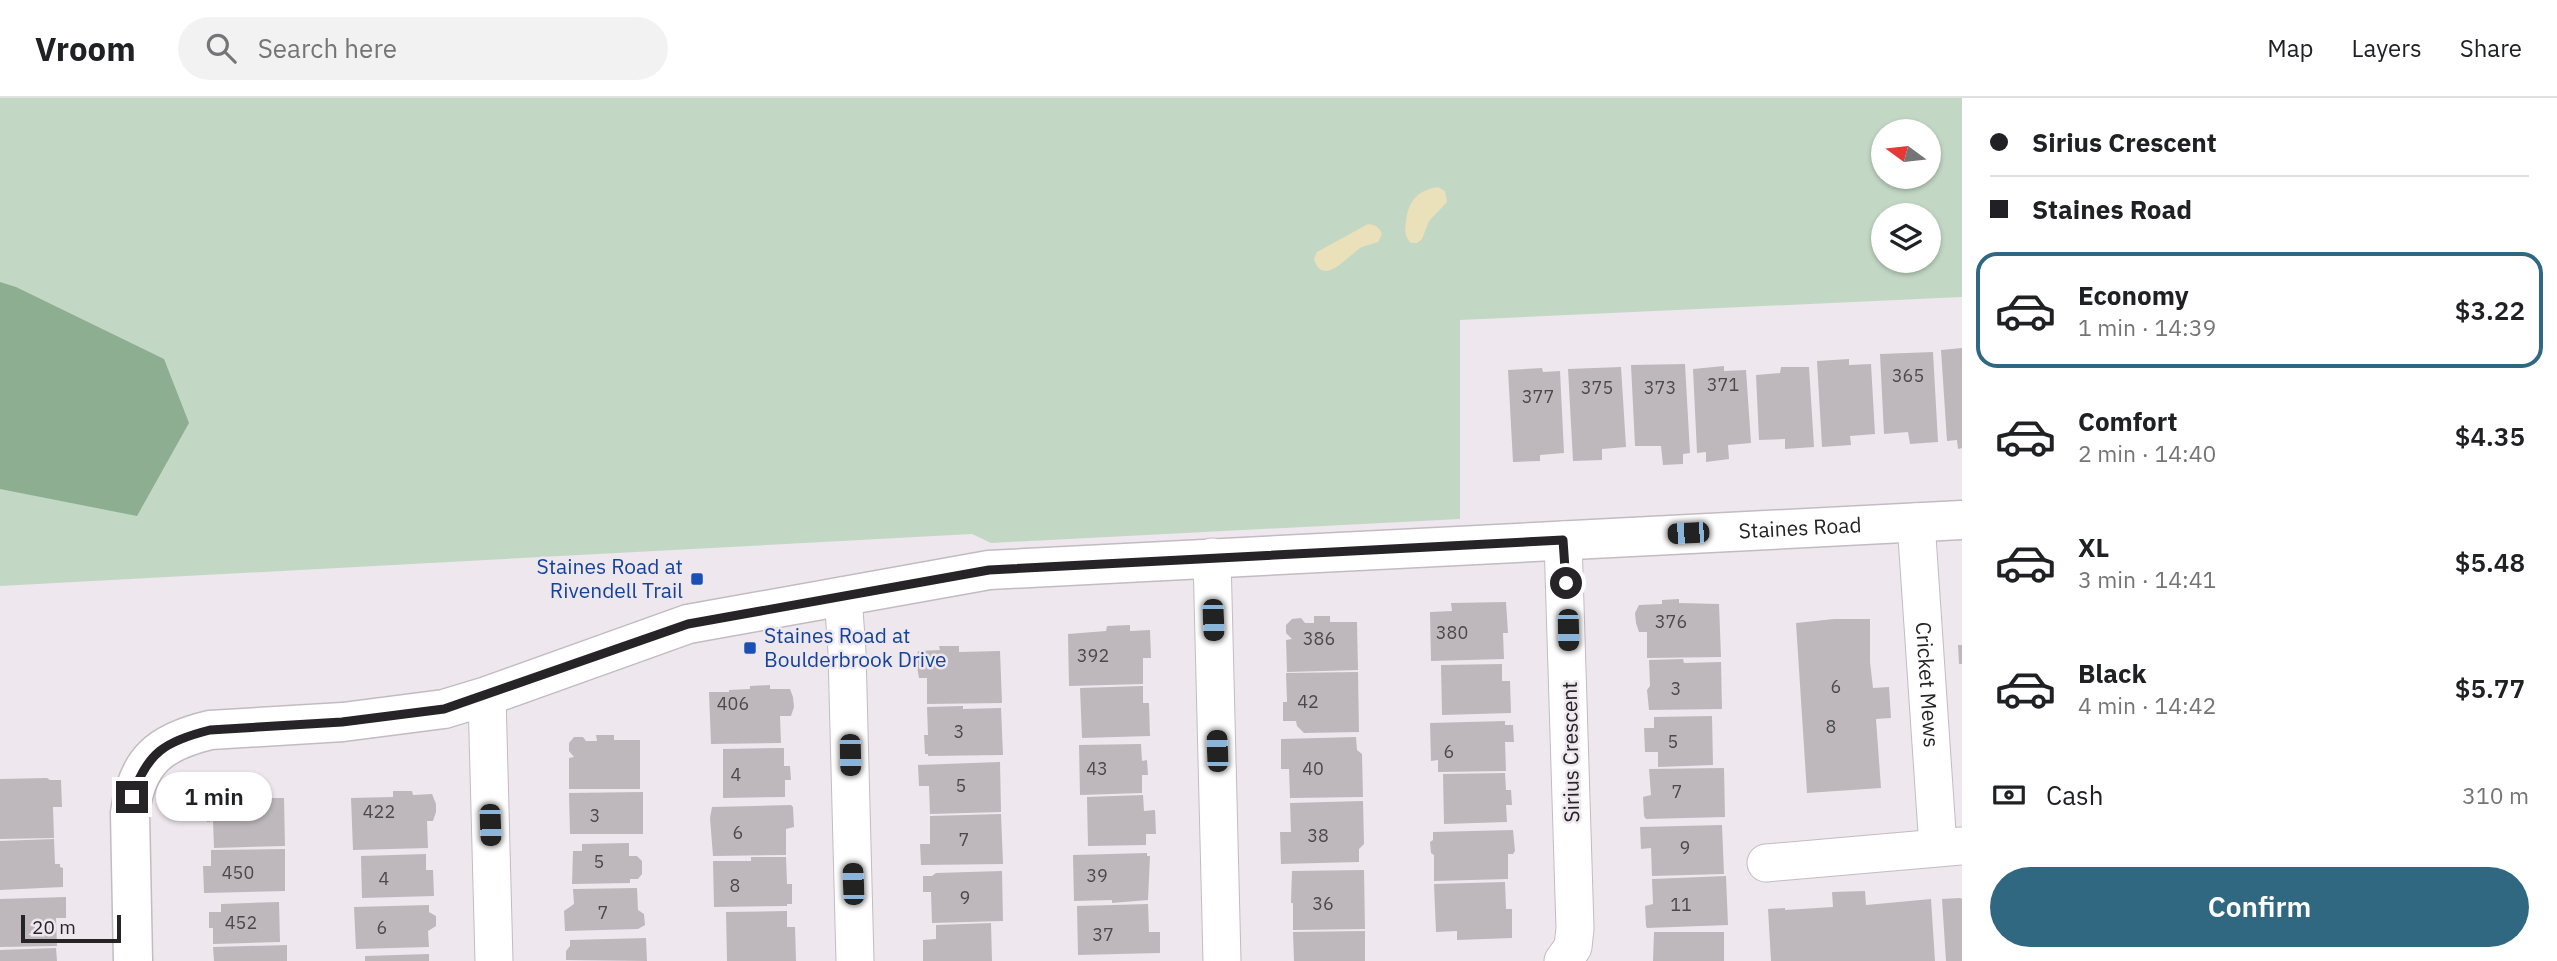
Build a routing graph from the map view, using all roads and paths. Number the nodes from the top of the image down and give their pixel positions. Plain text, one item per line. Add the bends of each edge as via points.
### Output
1 (1962, 520) edge
2 (1916, 522) junction
3 (1563, 540) junction
4 (1212, 557) junction
5 (843, 596) junction
6 (487, 696) junction
7 (1950, 847) edge
8 (1766, 863) dead end
9 (133, 961) edge
10 (494, 961) edge
11 (855, 961) edge
12 (1222, 961) edge
13 (1563, 961) edge

1 - 2 street, Staines Road
2 - 3 street, Staines Road
2 - 7 street, Cricket Mews
3 - 4 street, Staines Road
3 - 13 street, Sirius Crescent via 1576,928 1573,947
4 - 5 street, Staines Road via 989,570
4 - 12 street
5 - 6 street, Staines Road via 688,624
5 - 11 street
6 - 9 street, Staines Road via 444,709 355,720 210,730 159,750 140,774 130,813
6 - 10 street
7 - 8 street, Cricket Mews

